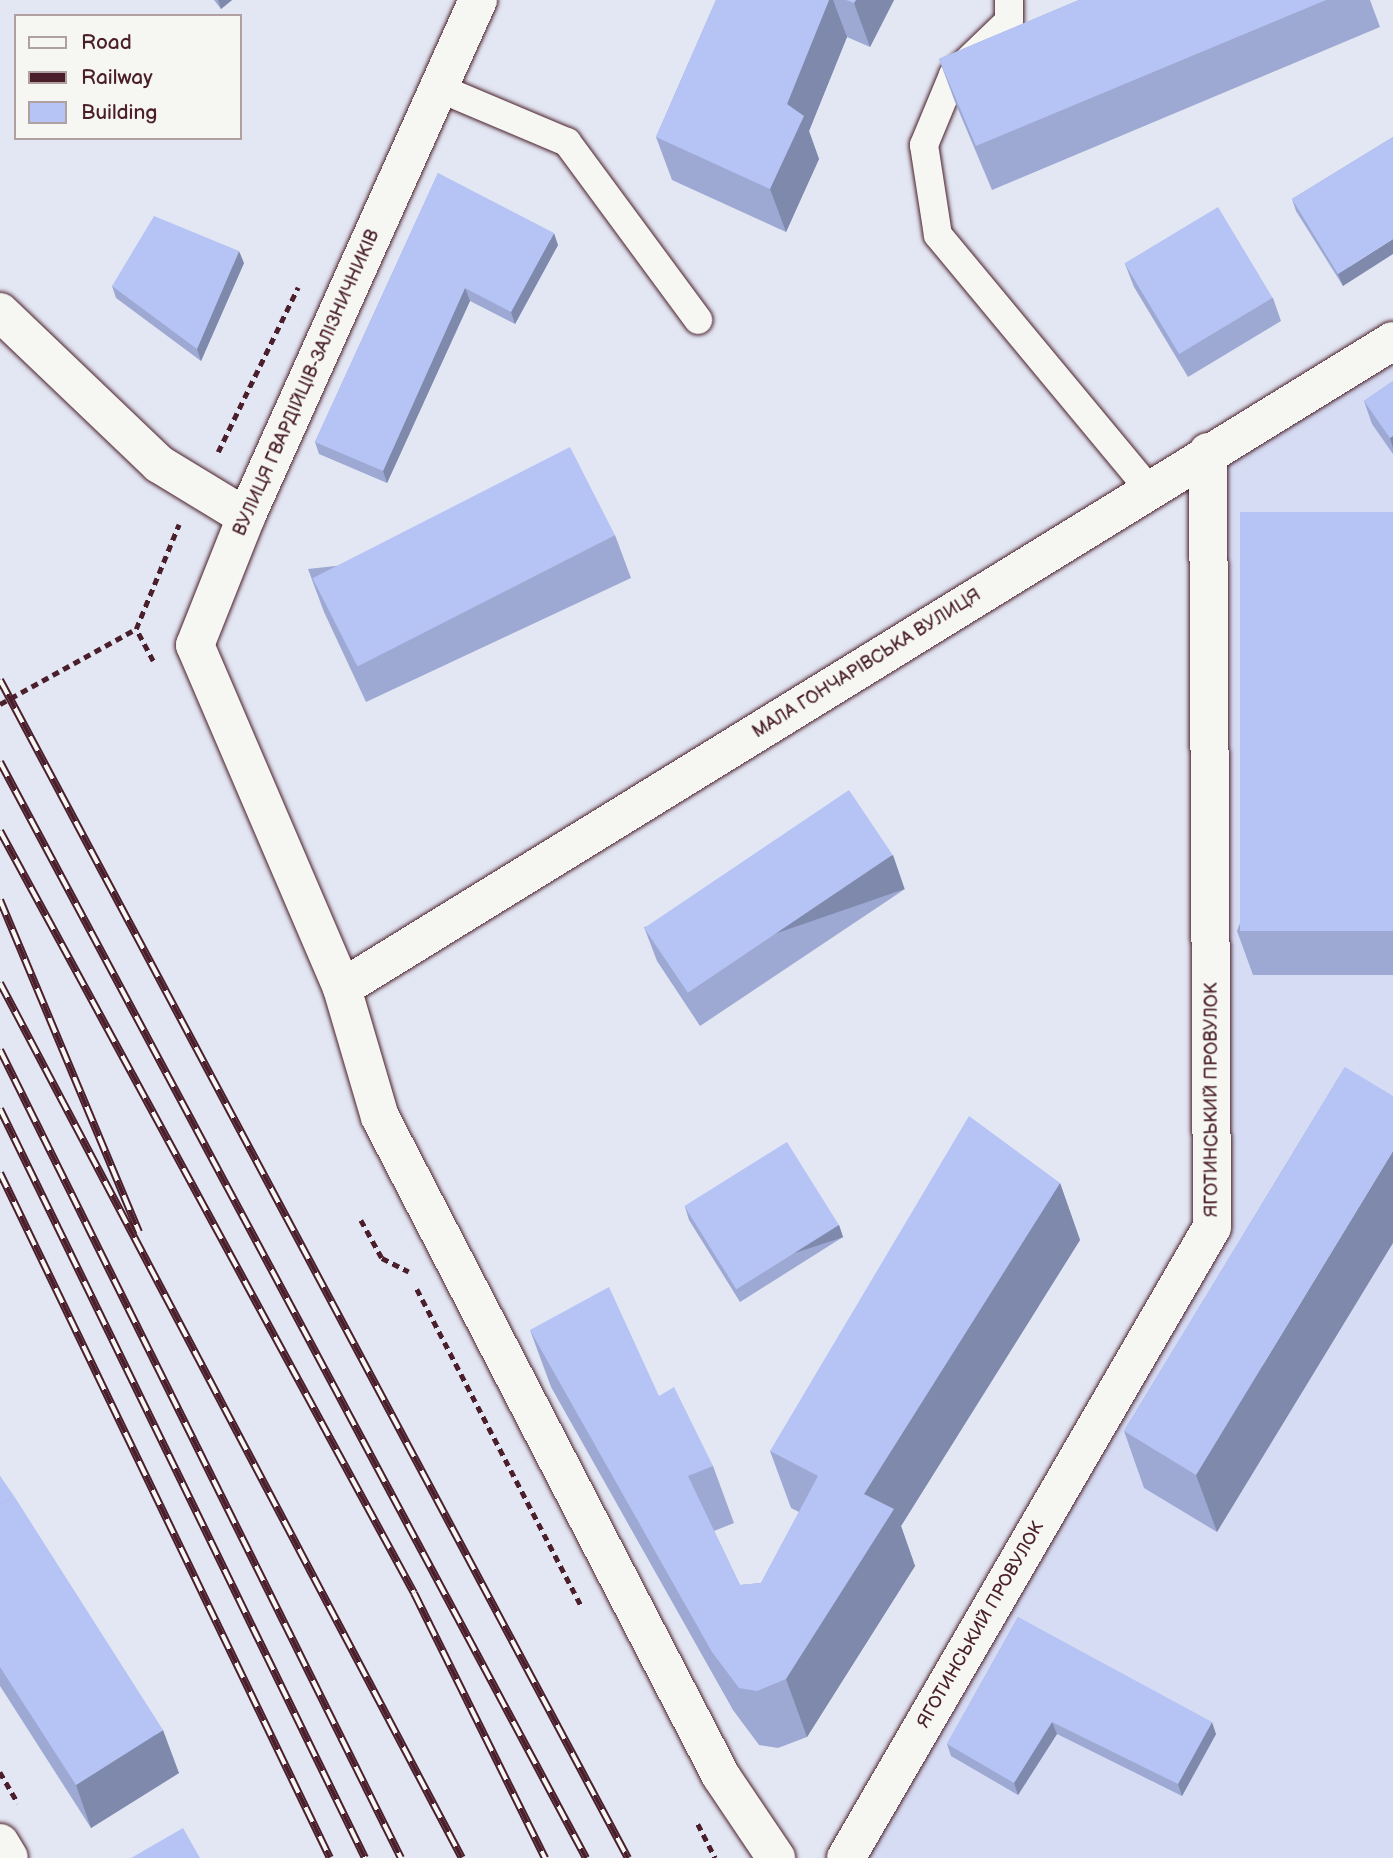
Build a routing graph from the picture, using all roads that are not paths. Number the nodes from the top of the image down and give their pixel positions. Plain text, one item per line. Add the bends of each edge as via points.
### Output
1 (478, 0) edge
2 (1009, 0) edge
3 (439, 88) junction
4 (0, 312) edge
5 (698, 320) dead end
6 (1393, 341) edge
7 (1208, 452) junction
8 (1149, 489) junction
9 (246, 517) junction
10 (342, 988) junction
11 (0, 1843) edge
12 (9, 1858) edge
13 (776, 1858) edge
14 (846, 1858) edge

1 - 3 street, ВУЛИЦЯ ГВАРДІЙЦІВ-ЗАЛІЗНИЧНИКІВ
2 - 8 lane via 1009,21 953,75 924,145 939,235
3 - 5 lane via 567,142
3 - 9 street, ВУЛИЦЯ ГВАРДІЙЦІВ-ЗАЛІЗНИЧНИКІВ
4 - 9 street via 159,464
6 - 7 street, МАЛА ГОНЧАРІВСЬКА ВУЛИЦЯ
7 - 8 street, МАЛА ГОНЧАРІВСЬКА ВУЛИЦЯ
7 - 14 street, ЯГОТИНСЬКИЙ ПРОВУЛОК via 1212,1227
8 - 10 street, МАЛА ГОНЧАРІВСЬКА ВУЛИЦЯ
9 - 10 street, ВУЛИЦЯ ГВАРДІЙЦІВ-ЗАЛІЗНИЧНИКІВ via 195,645 244,770
10 - 13 street, ВУЛИЦЯ ГВАРДІЙЦІВ-ЗАЛІЗНИЧНИКІВ via 380,1117 721,1776
11 - 12 street

